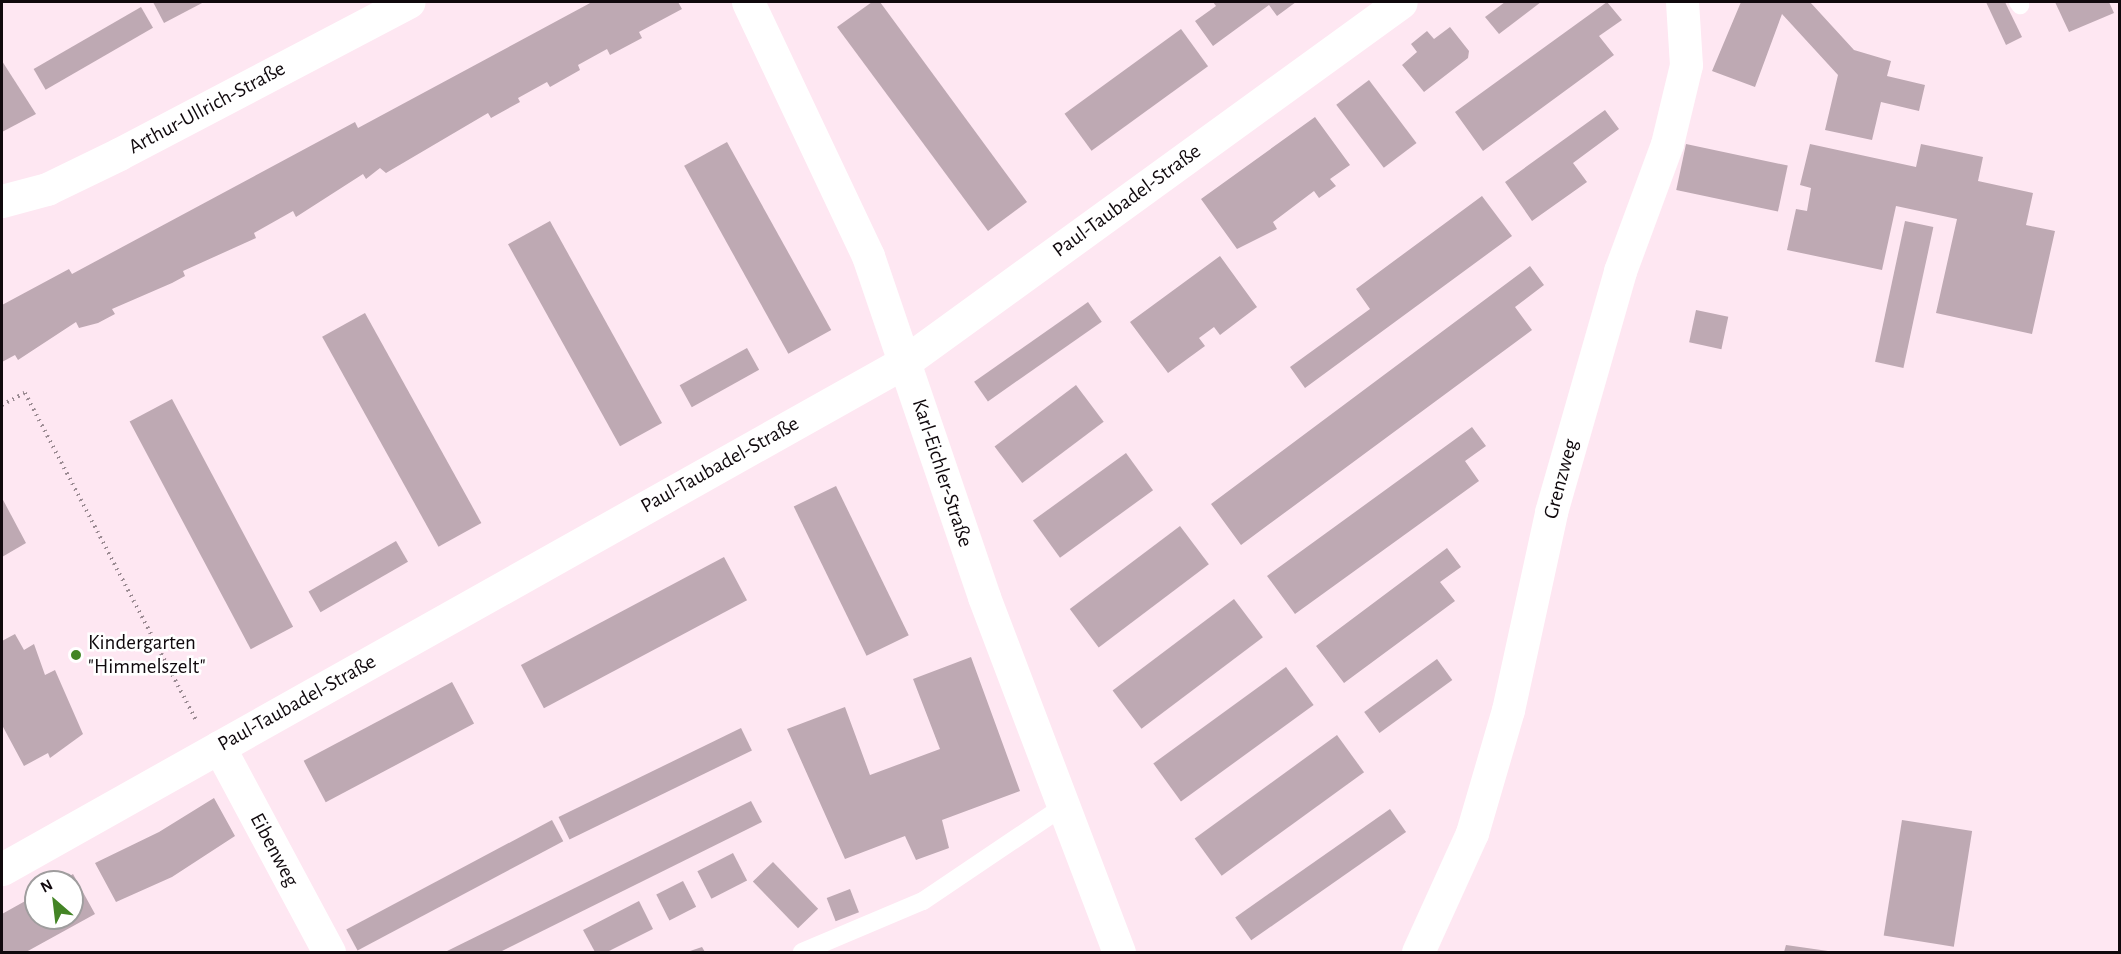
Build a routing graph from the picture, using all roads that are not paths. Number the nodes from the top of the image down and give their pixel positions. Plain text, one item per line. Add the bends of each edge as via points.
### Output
1 (408, 2) edge
2 (747, 2) edge
3 (1401, 2) edge
4 (1682, 2) edge
5 (2, 201) edge
6 (906, 362) junction
7 (219, 747) junction
8 (1064, 806) junction
9 (2, 869) edge
10 (329, 952) edge
11 (802, 952) edge
12 (1119, 952) edge
13 (1418, 952) edge

1 - 5 street, Arthur-Ullrich-Straße via 119,154 47,189
2 - 6 street, Karl-Eichler-Straße via 868,256
3 - 6 street, Paul-Taubadel-Straße
4 - 13 street, Grenzweg via 1686,65 1667,144 1620,271 1551,512 1508,710 1472,833
6 - 7 street, Paul-Taubadel-Straße
6 - 8 street, Karl-Eichler-Straße via 984,597
7 - 9 street, Paul-Taubadel-Straße
7 - 10 street, Eibenweg
8 - 11 lane via 923,901
8 - 12 street, Karl-Eichler-Straße

